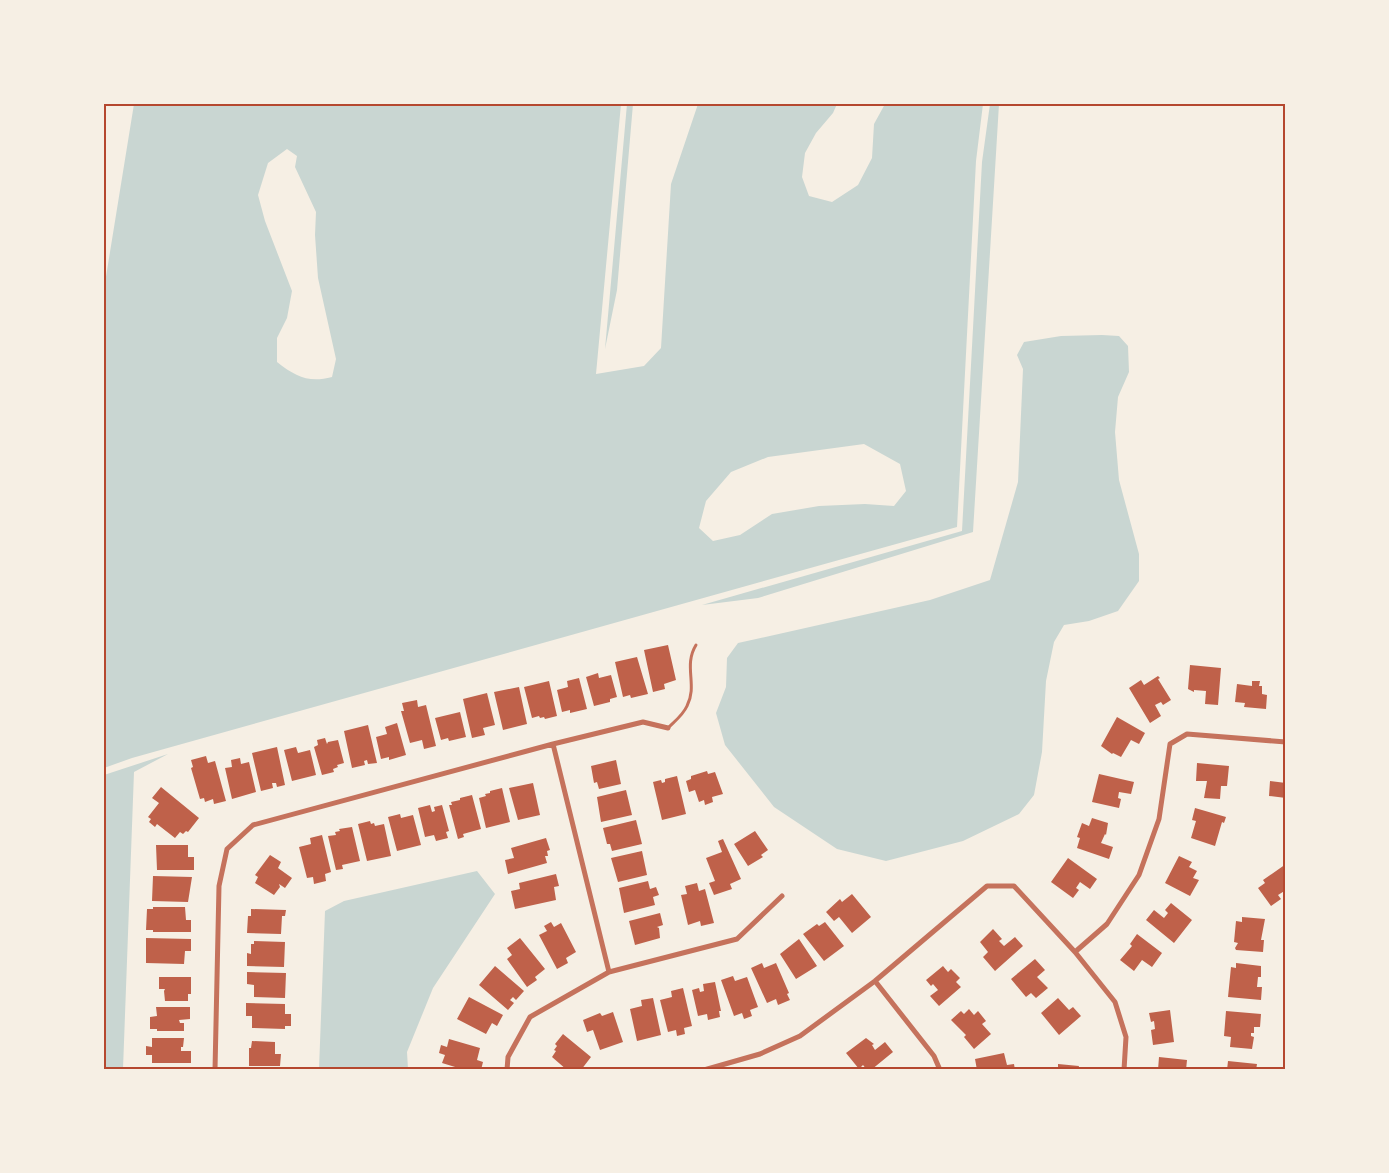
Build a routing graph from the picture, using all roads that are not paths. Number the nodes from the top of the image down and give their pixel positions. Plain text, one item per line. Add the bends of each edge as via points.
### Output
1 (696, 645) dead end
2 (668, 728) joint
3 (1286, 742) edge
4 (554, 744) junction
5 (782, 896) dead end
6 (1074, 952) junction
7 (609, 972) junction
8 (875, 981) junction
9 (713, 1068) edge
10 (215, 1070) edge
11 (507, 1070) edge
12 (704, 1070) edge
13 (940, 1070) edge
14 (1124, 1070) edge

1 - 2 lane via 689,662 691,696 683,713
2 - 4 street via 644,722
3 - 6 street via 1187,734 1170,744 1160,819 1138,875 1107,924
4 - 7 street
4 - 10 street via 253,825 227,849 219,885
5 - 7 street via 737,939
6 - 8 street via 1014,886 987,886
6 - 14 street via 1115,1002 1126,1037
7 - 11 street via 530,1017 508,1057
8 - 9 street via 800,1036 760,1054
8 - 13 street via 934,1056
9 - 12 street

